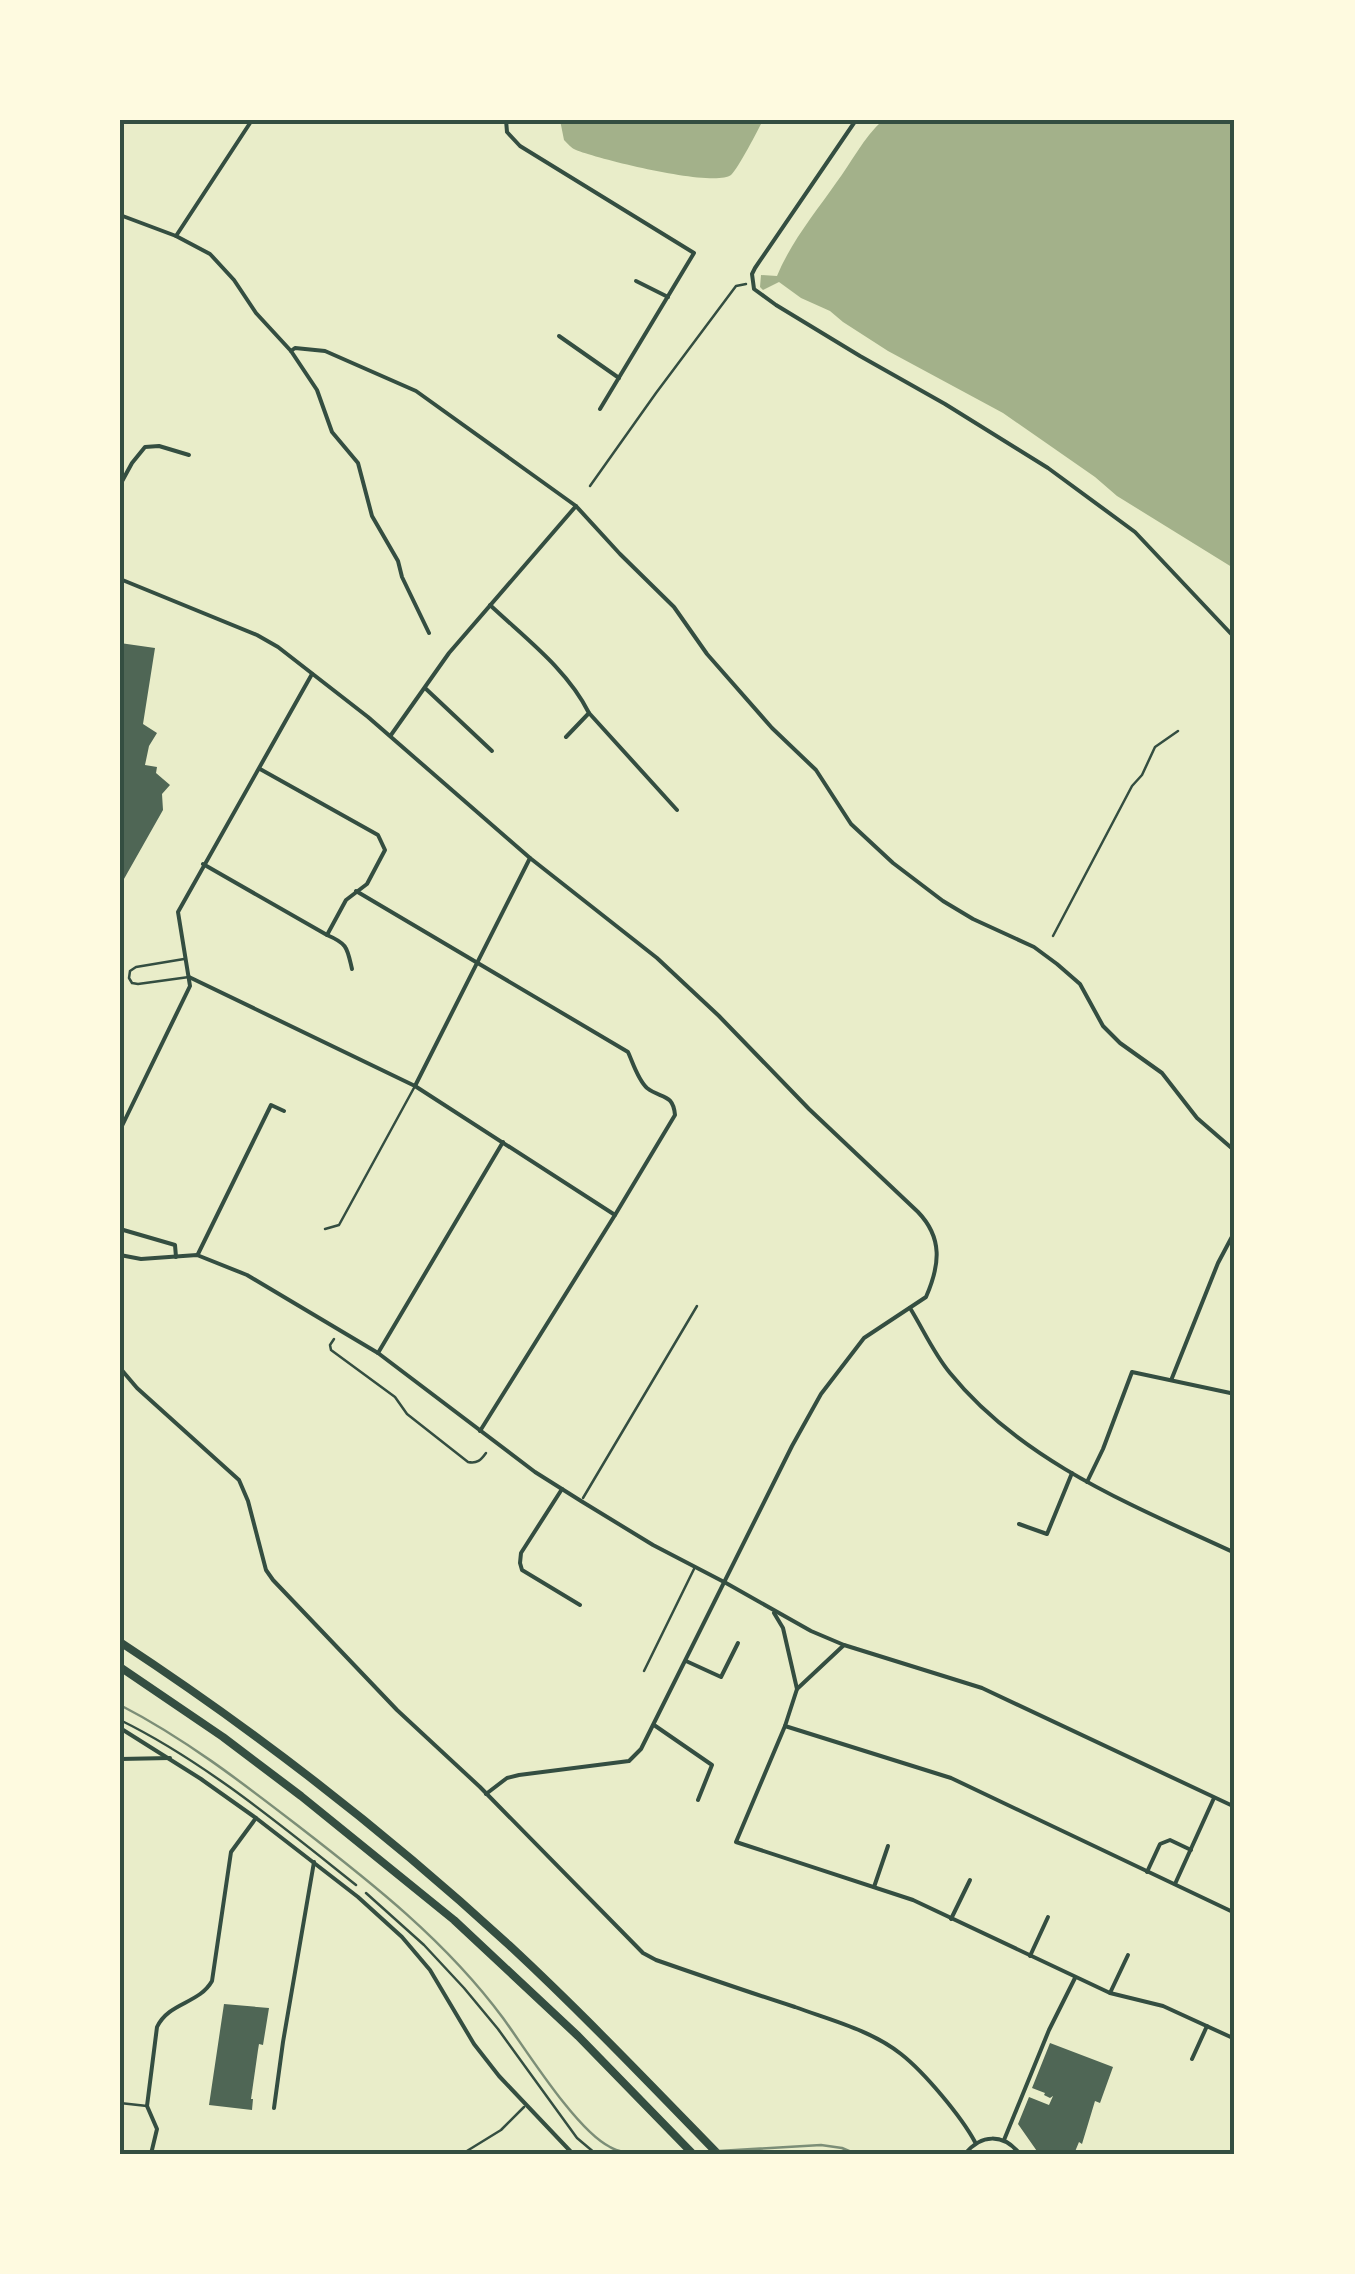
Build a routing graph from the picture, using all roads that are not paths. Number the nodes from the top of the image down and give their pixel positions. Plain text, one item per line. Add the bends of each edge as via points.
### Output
1 (252, 120) edge
2 (506, 120) edge
3 (856, 120) edge
4 (120, 215) edge
5 (176, 236) junction
6 (636, 281) dead end
7 (668, 297) junction
8 (559, 336) dead end
9 (291, 351) junction
10 (619, 378) junction
11 (600, 410) dead end
12 (189, 454) dead end
13 (120, 486) edge
14 (576, 506) junction
15 (120, 579) edge
16 (490, 605) junction
17 (429, 633) dead end
18 (1235, 638) edge
19 (312, 674) junction
20 (425, 688) junction
21 (588, 714) junction
22 (390, 736) junction
23 (566, 737) dead end
24 (492, 751) dead end
25 (260, 769) junction
26 (677, 810) dead end
27 (530, 858) junction
28 (204, 864) junction
29 (356, 891) junction
30 (328, 935) junction
31 (186, 958) junction
32 (476, 962) junction
33 (352, 968) dead end
34 (190, 976) junction
35 (415, 1086) junction
36 (284, 1111) dead end
37 (120, 1130) edge
38 (503, 1142) junction
39 (1235, 1152) edge
40 (615, 1215) junction
41 (120, 1229) edge
42 (325, 1229) dead end
43 (1235, 1231) edge
44 (120, 1255) edge
45 (197, 1256) junction
46 (176, 1257) junction
47 (697, 1306) dead end
48 (910, 1308) junction
49 (334, 1339) dead end
50 (378, 1354) junction
51 (120, 1368) edge
52 (1172, 1379) junction
53 (1235, 1394) edge
54 (479, 1431) junction
55 (486, 1453) dead end
56 (1072, 1473) junction
57 (1087, 1482) junction
58 (562, 1489) junction
59 (580, 1502) junction
60 (1018, 1524) dead end
61 (1235, 1552) edge
62 (695, 1567) junction
63 (726, 1582) junction
64 (580, 1604) dead end
65 (771, 1609) junction
66 (120, 1642) edge
67 (738, 1643) dead end
68 (844, 1645) junction
69 (686, 1662) junction
70 (120, 1667) edge
71 (644, 1671) dead end
72 (797, 1689) junction
73 (654, 1725) junction
74 (784, 1726) junction
75 (120, 1728) edge
76 (170, 1758) junction
77 (120, 1759) edge
78 (486, 1794) junction
79 (1215, 1797) junction
80 (698, 1800) dead end
81 (1235, 1807) edge
82 (256, 1818) junction
83 (888, 1846) dead end
84 (1190, 1850) junction
85 (314, 1862) junction
86 (1147, 1872) junction
87 (970, 1880) dead end
88 (1175, 1884) junction
89 (874, 1887) junction
90 (1235, 1913) edge
91 (1048, 1918) dead end
92 (951, 1920) junction
93 (1128, 1954) dead end
94 (1030, 1956) junction
95 (1075, 1978) junction
96 (1110, 1993) junction
97 (1207, 2026) junction
98 (1235, 2039) edge
99 (1192, 2059) dead end
100 (120, 2104) edge
101 (147, 2106) junction
102 (525, 2106) junction
103 (274, 2108) dead end
104 (1004, 2140) junction
105 (976, 2142) junction
106 (151, 2154) edge
107 (462, 2154) edge
108 (572, 2154) edge
109 (693, 2154) edge
110 (718, 2154) edge
111 (965, 2154) edge
112 (1020, 2154) edge

1 - 5 street
2 - 7 street via 520,146 694,253
3 - 18 street via 755,268 752,284 776,305 1048,468 1135,532
4 - 5 street
5 - 9 street via 210,254
6 - 7 street
7 - 10 street
8 - 10 street
9 - 14 street via 325,352 416,391
9 - 17 street via 317,390 332,432 358,464 372,516
10 - 11 street
12 - 13 street via 145,448
14 - 16 street
14 - 39 street via 816,770 851,824 943,901 1057,964 1080,984 1103,1026 1162,1073
15 - 19 street via 257,635
16 - 20 street
16 - 21 street via 570,681
19 - 22 street
19 - 25 street
20 - 22 street
20 - 24 street
21 - 23 street
21 - 26 street
22 - 27 street
25 - 28 street
25 - 29 street via 378,836 386,850
27 - 32 street
27 - 48 street via 657,958 926,1221 936,1240 935,1263 926,1297
28 - 30 street
28 - 31 street via 178,912
29 - 30 street
29 - 32 street
30 - 33 street via 347,947
31 - 34 street
31 - 34 lane via 136,967 129,978 138,984
32 - 35 street
32 - 40 street via 628,1052 645,1086 674,1106
34 - 35 street
34 - 37 street
35 - 38 street
35 - 42 lane via 339,1225
36 - 45 street via 270,1105
38 - 40 street
38 - 50 street
40 - 54 street
41 - 46 street via 176,1244
43 - 52 street
44 - 46 street
45 - 46 street
45 - 50 street via 247,1274
47 - 59 lane
48 - 56 street via 963,1388
48 - 63 street via 864,1338 821,1394
49 - 55 lane via 331,1350 468,1462
50 - 54 street
51 - 78 street via 239,1480 273,1580
52 - 53 street
52 - 57 street via 1132,1372
54 - 58 street
56 - 57 street
56 - 60 street via 1047,1534
57 - 61 street
58 - 59 street
58 - 64 street via 520,1565
59 - 62 street
62 - 63 street
62 - 71 lane
63 - 65 street
63 - 69 street
65 - 68 street
65 - 72 street via 784,1628
66 - 110 highway via 276,1752 422,1868 548,1982
67 - 69 street via 721,1677
68 - 72 street
68 - 79 street via 982,1688
69 - 73 street
70 - 109 highway via 288,1786 454,1920
72 - 74 street
73 - 78 street via 628,1761 519,1775
73 - 80 street via 712,1766
74 - 86 street via 951,1778
74 - 89 street via 736,1842
75 - 76 street
76 - 77 street
76 - 82 street
78 - 105 street via 643,1953 876,2038 925,2078
79 - 81 street
79 - 84 street
82 - 85 street
82 - 101 street via 231,1852 212,1982 157,2027
83 - 89 street
84 - 86 street via 1170,1840 1160,1844
84 - 88 street
85 - 102 street via 402,1937
85 - 103 street
86 - 88 street
87 - 92 street
88 - 90 street
89 - 92 street
91 - 94 street
92 - 94 street
93 - 96 street
94 - 95 street
95 - 96 street
95 - 104 street
96 - 97 street
97 - 98 street
97 - 99 street
100 - 101 lane
101 - 106 street via 157,2129
102 - 107 lane
102 - 108 street
104 - 105 street
104 - 112 street
105 - 111 street

